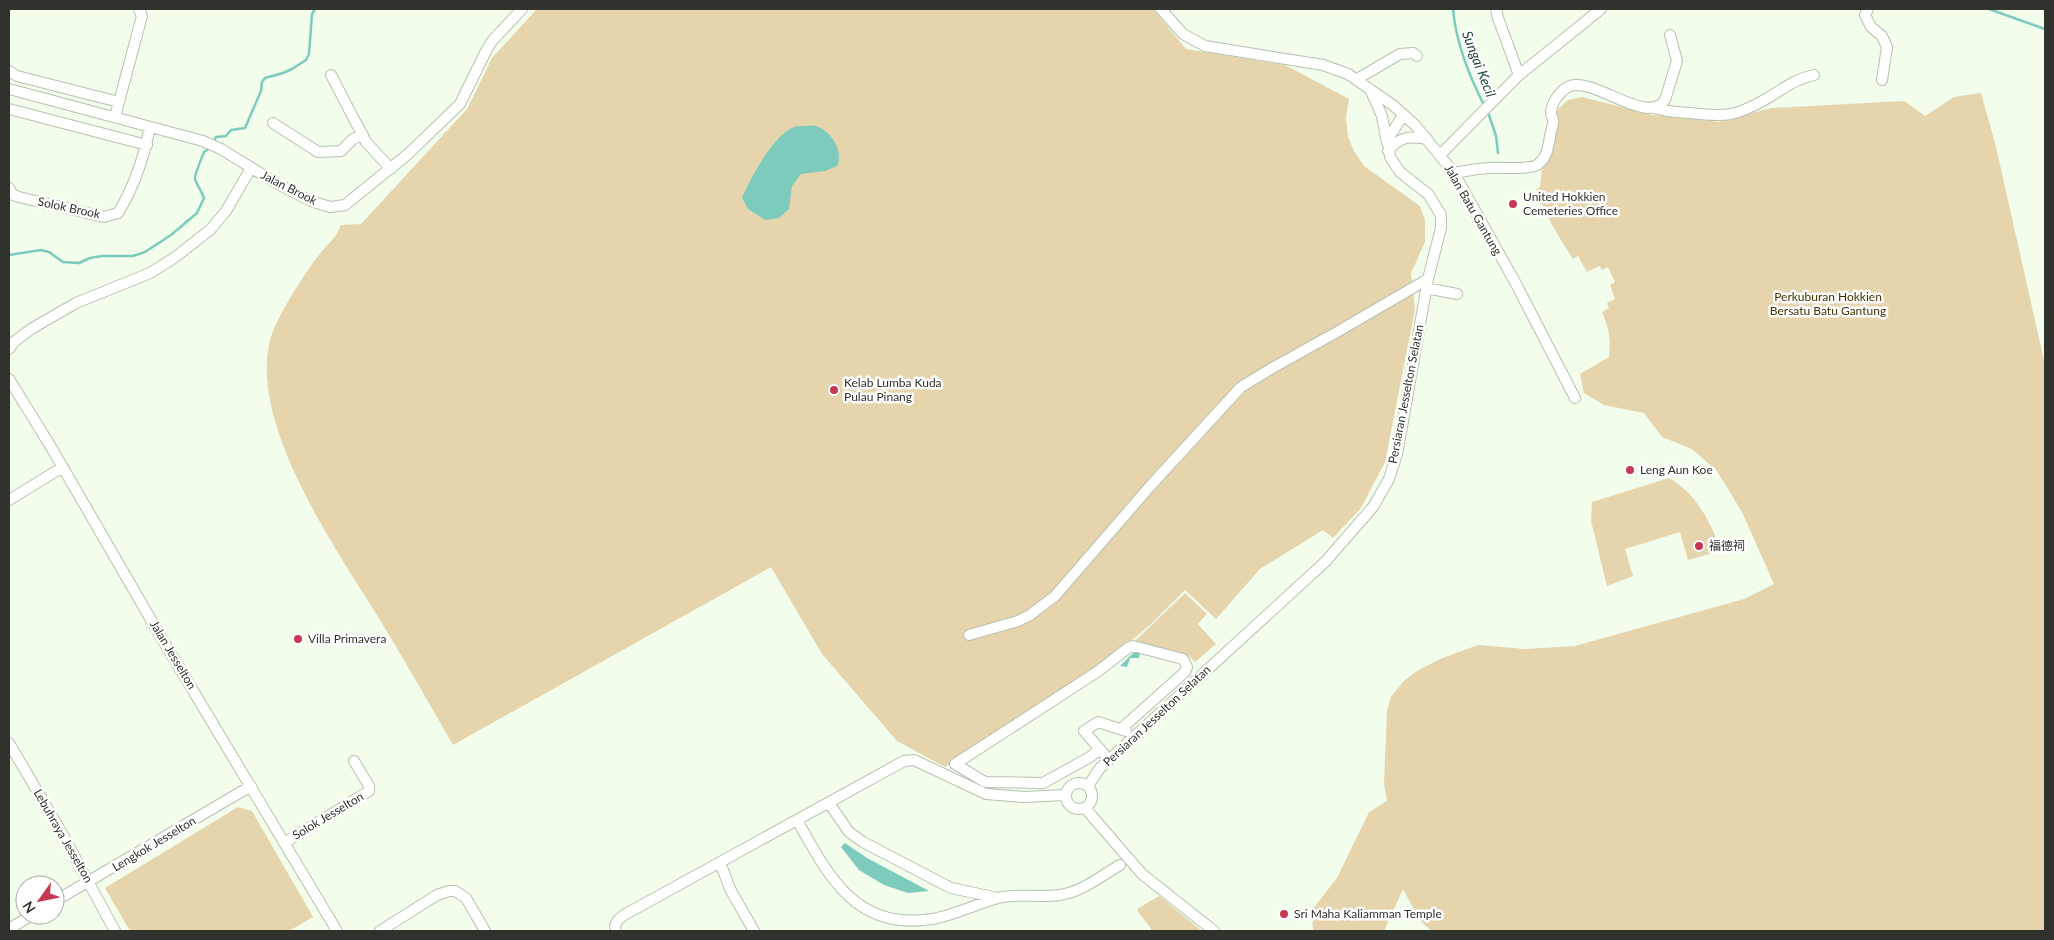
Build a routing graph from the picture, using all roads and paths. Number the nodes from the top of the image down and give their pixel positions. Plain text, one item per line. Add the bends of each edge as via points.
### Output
1 (139, 9) edge
2 (522, 9) edge
3 (1161, 9) edge
4 (1496, 9) edge
5 (1602, 9) edge
6 (1868, 9) edge
7 (1587, 14) edge
8 (1670, 35) dead end
9 (1417, 56) dead end
10 (9, 71) edge
11 (1519, 74) junction
12 (331, 75) dead end
13 (1814, 75) dead end
14 (1356, 79) junction
15 (1882, 80) dead end
16 (1370, 88) junction
17 (9, 90) edge
18 (119, 102) junction
19 (9, 108) edge
20 (1655, 108) junction
21 (1403, 115) junction
22 (115, 117) junction
23 (273, 124) dead end
24 (150, 127) junction
25 (363, 135) junction
26 (1427, 140) junction
27 (147, 145) junction
28 (1388, 147) junction
29 (1440, 155) junction
30 (251, 168) junction
31 (391, 169) junction
32 (1454, 173) junction
33 (9, 189) edge
34 (1427, 283) junction
35 (1457, 294) dead end
36 (9, 349) edge
37 (9, 379) edge
38 (1575, 398) dead end
39 (63, 467) junction
40 (9, 500) edge
41 (969, 635) dead end
42 (1121, 729) junction
43 (1136, 734) junction
44 (9, 742) edge
45 (1100, 749) junction
46 (1109, 760) junction
47 (354, 761) dead end
48 (251, 786) junction
49 (1088, 786) junction
50 (1066, 796) junction
51 (829, 803) junction
52 (1085, 808) junction
53 (797, 820) junction
54 (284, 843) junction
55 (720, 862) junction
56 (1120, 865) dead end
57 (89, 882) junction
58 (65, 895) edge
59 (999, 898) junction
60 (115, 931) edge
61 (337, 931) edge
62 (380, 931) edge
63 (485, 931) edge
64 (616, 931) edge
65 (754, 931) edge
66 (1214, 931) edge

1 - 18 street via 142,16
2 - 31 street, Jalan Brook via 489,46 460,104
3 - 14 street, Jalan Batu Gantung via 1183,34 1205,46 1323,65
4 - 11 street
5 - 7 street
6 - 15 street via 1864,15 1887,47
7 - 11 street
8 - 20 street via 1677,61 1665,100
9 - 14 street via 1413,53 1400,54
10 - 18 street via 17,76
11 - 29 street
12 - 25 street
13 - 20 street via 1787,84 1754,106 1732,115 1702,116
14 - 16 street, Jalan Batu Gantung
16 - 21 street, Jalan Batu Gantung
16 - 28 street, Persiaran Jesselton Selatan via 1382,116
17 - 22 street, Jalan Brook
18 - 22 street
19 - 27 street
20 - 32 street via 1632,104 1602,91 1574,85 1566,87 1552,108 1554,121 1549,150 1536,165 1524,169 1511,166
21 - 26 street, Jalan Batu Gantung
21 - 28 street via 1391,133
22 - 24 street, Jalan Brook
23 - 25 street via 322,153 341,151 353,139
24 - 27 street, Solok Brook
24 - 30 street, Jalan Brook via 203,141
25 - 31 street
26 - 28 street via 1403,138
26 - 29 street, Jalan Batu Gantung
27 - 33 street, Solok Brook via 118,213 104,217 19,197
28 - 34 street, Persiaran Jesselton Selatan via 1400,172 1428,194 1441,215 1441,228
29 - 32 street, Jalan Batu Gantung
30 - 31 street, Jalan Brook via 311,201 330,207 345,205
30 - 36 street via 226,211 210,230 174,258 150,273 76,303 31,329
32 - 38 street, Jalan Batu Gantung
34 - 35 street
34 - 41 street via 1241,387 1055,596 1018,621
34 - 43 street, Persiaran Jesselton Selatan via 1397,454 1389,479 1373,507 1325,562
37 - 39 street, Jalan Jesselton
39 - 40 street
39 - 48 street, Jalan Jesselton
42 - 43 street
42 - 45 street via 1098,722 1084,731
42 - 45 street via 1185,672 1188,667 1183,660 1133,646 1128,648 1097,672 955,764 985,782 1043,783
43 - 46 street, Persiaran Jesselton Selatan
44 - 57 street, Lebuhraya Jesselton
45 - 46 street
46 - 49 street, Persiaran Jesselton Selatan
47 - 54 street, Solok Jesselton via 369,786 368,791
48 - 54 street, Jalan Jesselton
48 - 57 street, Lengkok Jesselton
49 - 50 street via 1076,783 1068,787
49 - 52 street via 1092,798
50 - 51 street via 986,794 910,759
50 - 52 street via 1072,807
51 - 53 street
51 - 59 street via 849,832 863,842 951,888
52 - 66 street via 1142,874
53 - 55 street
53 - 59 street via 839,888 865,910 899,920 934,918
54 - 61 street, Jalan Jesselton
55 - 64 street via 620,917 614,926
55 - 65 street via 730,889
56 - 59 street via 1065,894
57 - 58 street, Lengkok Jesselton
57 - 60 street, Lebuhraya Jesselton
62 - 63 street via 437,895 449,891 466,898

